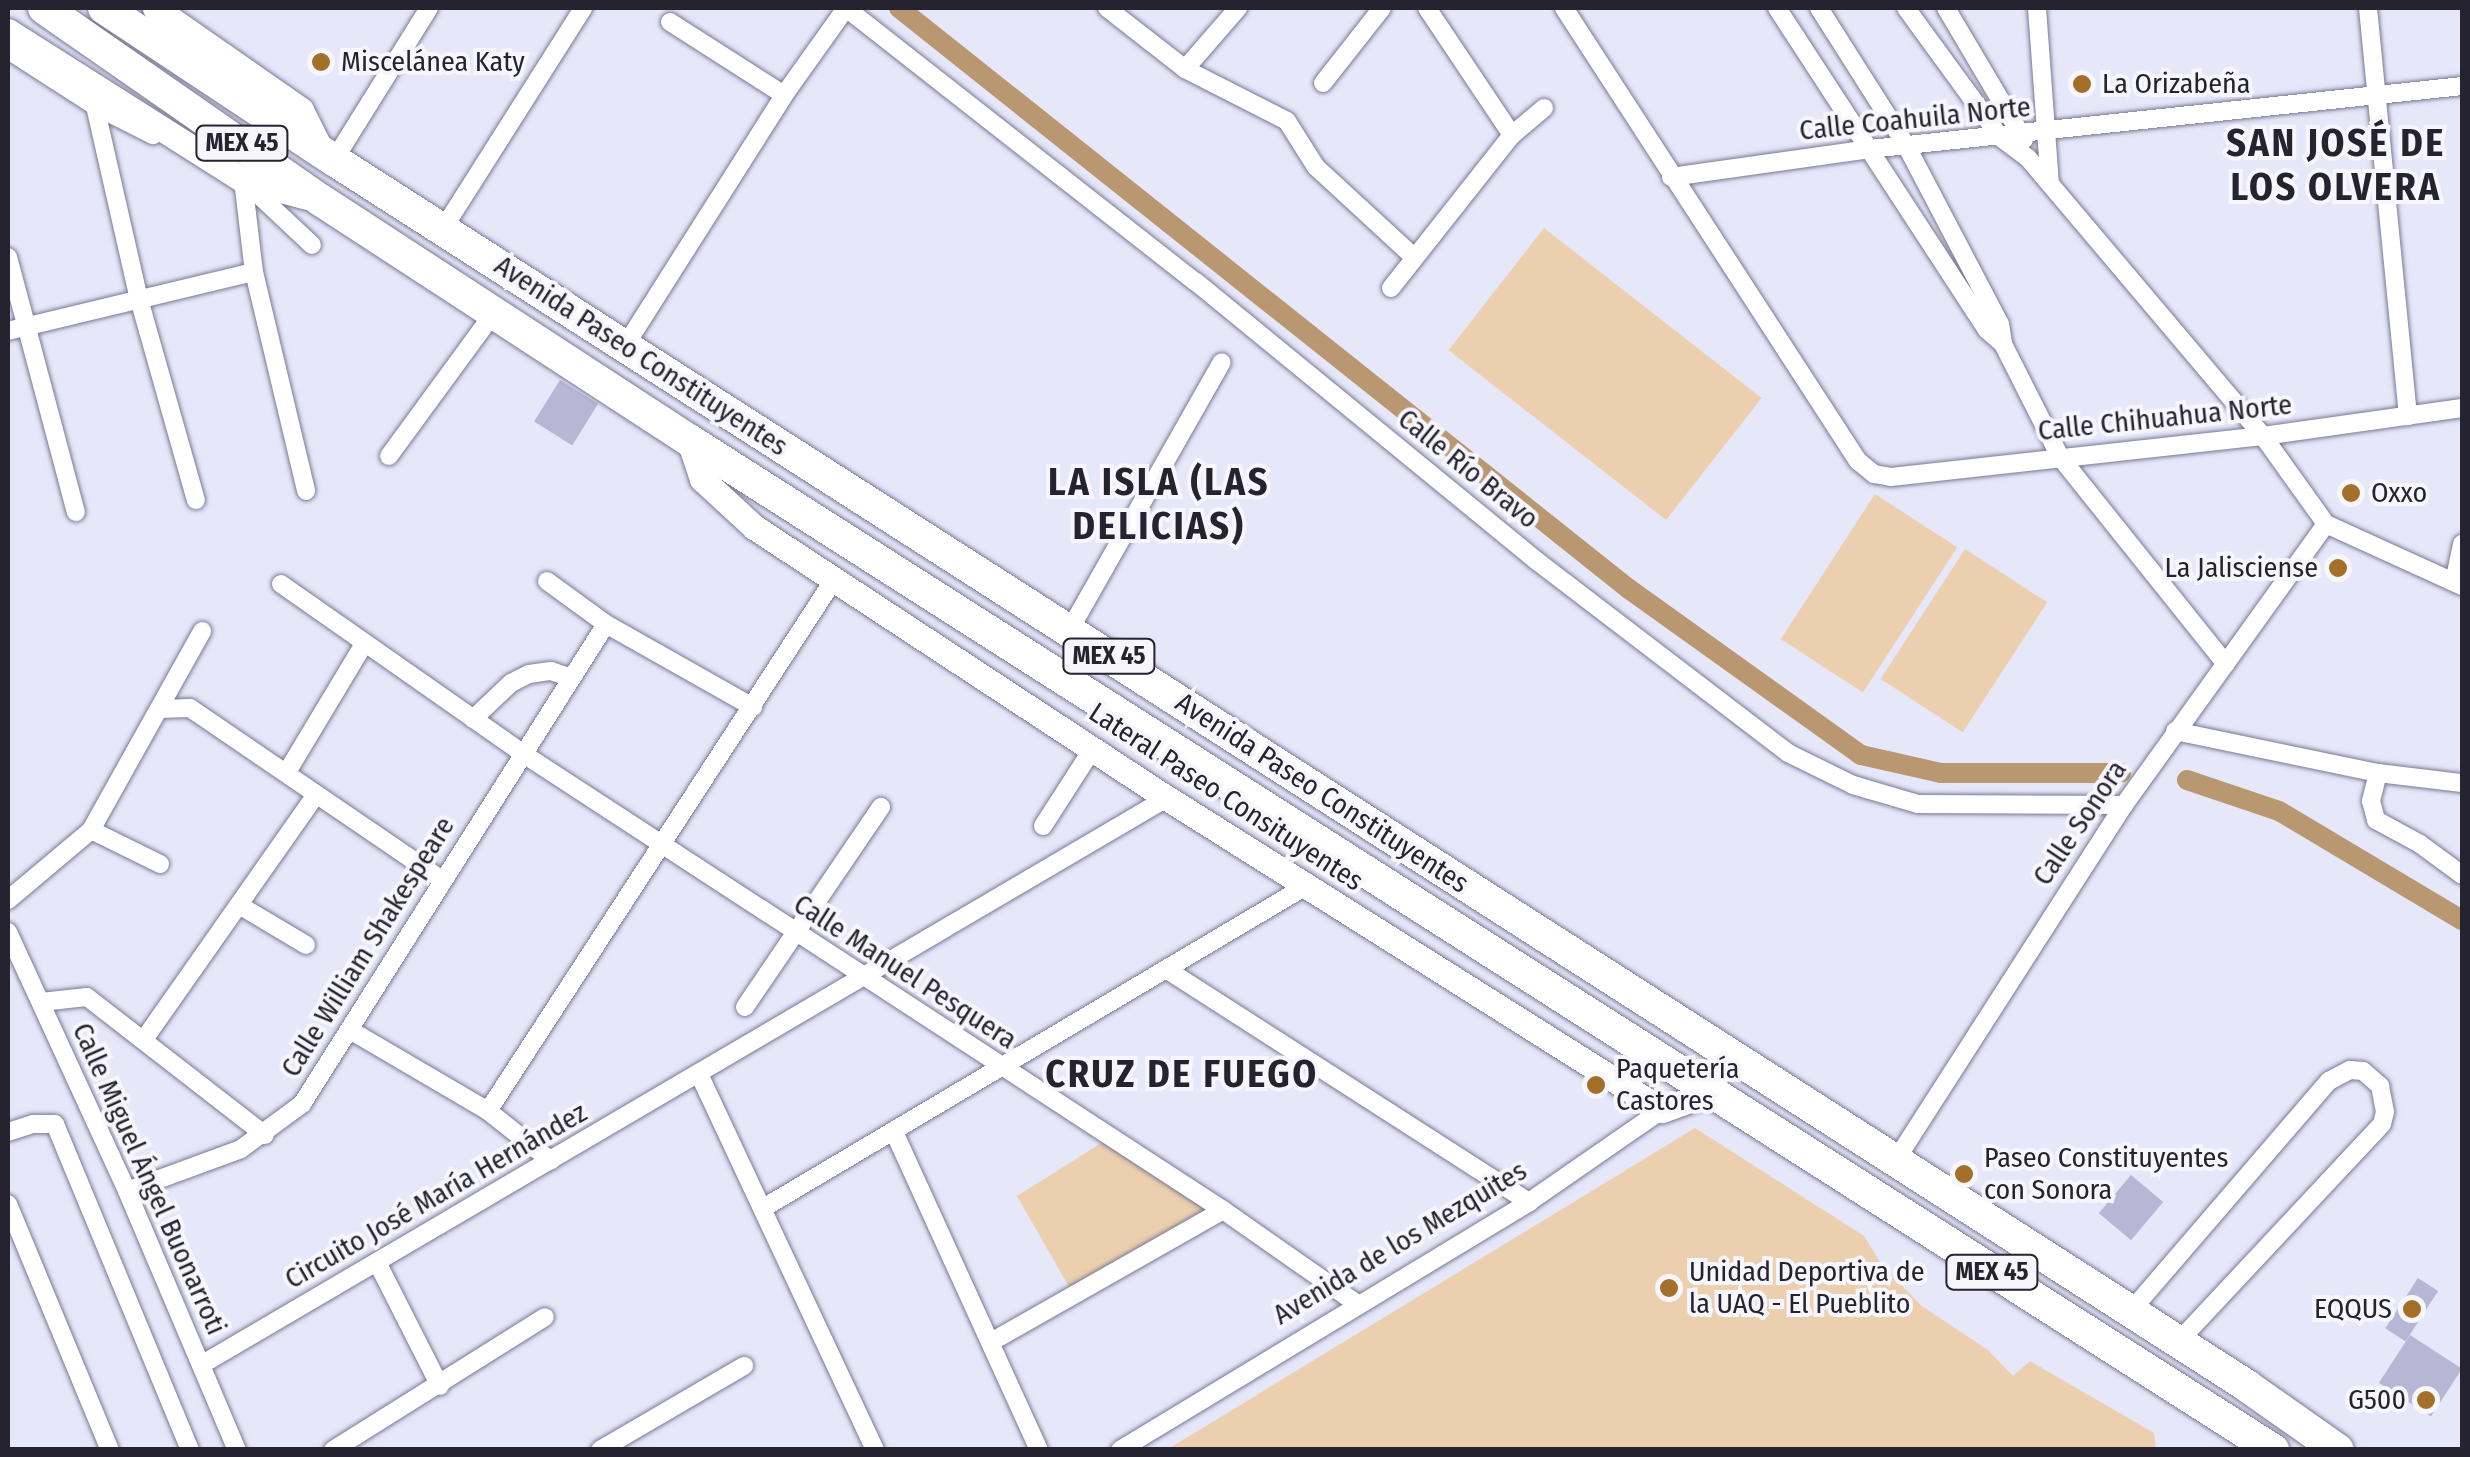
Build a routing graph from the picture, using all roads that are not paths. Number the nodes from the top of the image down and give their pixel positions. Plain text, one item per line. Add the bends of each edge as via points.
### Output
1 (44, 8) edge
2 (104, 8) edge
3 (429, 8) edge
4 (583, 8) edge
5 (846, 8) edge
6 (1107, 8) edge
7 (1238, 8) edge
8 (1382, 8) edge
9 (1427, 8) edge
10 (1564, 8) edge
11 (1777, 8) edge
12 (1818, 8) edge
13 (1906, 8) edge
14 (1946, 8) edge
15 (2037, 8) edge
16 (2368, 8) edge
17 (162, 9) edge
18 (670, 22) dead end
19 (8, 31) edge
20 (12, 55) edge
21 (1186, 69) junction
22 (1322, 83) dead end
23 (2462, 86) edge
24 (784, 95) junction
25 (2376, 98) junction
26 (95, 106) junction
27 (1544, 108) dead end
28 (2048, 133) junction
29 (2023, 134) junction
30 (1512, 135) junction
31 (2000, 136) junction
32 (1906, 145) junction
33 (1870, 149) junction
34 (328, 156) junction
35 (2028, 158) junction
36 (1671, 177) junction
37 (243, 180) junction
38 (2050, 184) junction
39 (322, 201) junction
40 (443, 228) junction
41 (312, 245) dead end
42 (8, 257) edge
43 (1414, 257) junction
44 (254, 272) junction
45 (1391, 288) dead end
46 (139, 299) junction
47 (495, 311) junction
48 (16, 328) edge
49 (2003, 344) junction
50 (624, 346) junction
51 (1222, 362) dead end
52 (2462, 408) edge
53 (2408, 416) junction
54 (2263, 436) junction
55 (689, 440) junction
56 (389, 456) dead end
57 (2060, 457) junction
58 (306, 491) dead end
59 (196, 500) dead end
60 (76, 512) dead end
61 (2326, 524) junction
62 (2462, 544) edge
63 (546, 581) dead end
64 (833, 581) junction
65 (280, 584) dead end
66 (2458, 584) edge
67 (606, 624) junction
68 (202, 631) dead end
69 (1069, 631) junction
70 (364, 644) junction
71 (2226, 664) junction
72 (571, 678) junction
73 (753, 707) junction
74 (158, 708) junction
75 (473, 720) junction
76 (2170, 738) junction
77 (1094, 747) junction
78 (522, 753) junction
79 (287, 772) junction
80 (2378, 773) junction
81 (2462, 783) edge
82 (316, 796) junction
83 (1167, 798) junction
84 (2128, 799) junction
85 (881, 806) dead end
86 (1044, 826) dead end
87 (91, 830) junction
88 (662, 846) junction
89 (160, 864) dead end
90 (2462, 875) edge
91 (442, 880) junction
92 (1306, 886) junction
93 (8, 900) edge
94 (240, 905) junction
95 (8, 932) edge
96 (796, 933) junction
97 (306, 945) dead end
98 (1169, 971) junction
99 (862, 978) junction
100 (41, 1002) junction
101 (746, 1007) dead end
102 (350, 1030) junction
103 (146, 1038) junction
104 (1001, 1068) junction
105 (700, 1074) junction
106 (1712, 1092) junction
107 (1662, 1110) junction
108 (488, 1111) junction
109 (8, 1132) edge
110 (895, 1134) junction
111 (266, 1135) junction
112 (552, 1161) junction
113 (1894, 1162) junction
114 (127, 1191) junction
115 (1529, 1202) junction
116 (8, 1204) edge
117 (764, 1207) junction
118 (1223, 1210) junction
119 (378, 1262) junction
120 (1356, 1304) junction
121 (2130, 1312) junction
122 (545, 1316) dead end
123 (992, 1342) junction
124 (2178, 1342) junction
125 (201, 1365) junction
126 (744, 1366) dead end
127 (440, 1386) junction
128 (110, 1450) edge
129 (190, 1450) edge
130 (237, 1450) edge
131 (333, 1450) edge
132 (600, 1450) edge
133 (875, 1450) edge
134 (1039, 1450) edge
135 (1120, 1450) edge
136 (2273, 1450) edge
137 (2338, 1450) edge

1 - 39 highway, Avenida Paseo Constituyentes / MEX 45
2 - 34 highway, Avenida Paseo Constituyentes / MEX 45
3 - 34 street
4 - 40 street
5 - 24 street
5 - 84 street, Calle Río Bravo via 1788,753 1853,786 1918,804
6 - 21 street
7 - 21 street
8 - 22 street
9 - 30 street
10 - 36 street
11 - 33 street
12 - 32 street
13 - 31 street
14 - 29 street
15 - 28 street
16 - 25 street
17 - 34 street via 301,110
18 - 24 street
19 - 37 street
20 - 26 street
21 - 43 street via 1287,121 1316,167
23 - 25 street, Calle Coahuila Norte
24 - 50 street
25 - 28 street, Calle Coahuila Norte
25 - 53 street
26 - 37 street
26 - 46 street
27 - 30 street
28 - 29 street, Calle Coahuila Norte
28 - 38 street
29 - 31 street, Calle Coahuila Norte
29 - 35 street
30 - 43 street
31 - 32 street, Calle Coahuila Norte
31 - 35 street
32 - 33 street, Calle Coahuila Norte
32 - 49 street via 2000,324
33 - 36 street, Calle Coahuila Norte
33 - 49 street via 1987,330
34 - 40 highway, Avenida Paseo Constituyentes / MEX 45
35 - 38 street
36 - 57 street, Calle Chihuahua Norte via 1858,461 1874,474
37 - 39 street
37 - 41 street
37 - 44 street
38 - 54 street
39 - 47 highway, Avenida Paseo Constituyentes / MEX 45
40 - 50 highway, Avenida Paseo Constituyentes / MEX 45
42 - 48 street
43 - 45 street
44 - 46 street
44 - 58 street
46 - 48 street
46 - 59 street
47 - 55 highway, Avenida Paseo Constituyentes / MEX 45
47 - 56 street
48 - 60 street
49 - 57 street
50 - 69 highway, Avenida Paseo Constituyentes / MEX 45
51 - 69 street
52 - 53 street, Calle Chihuahua Norte
53 - 54 street, Calle Chihuahua Norte
54 - 57 street, Calle Chihuahua Norte
54 - 61 street
55 - 64 street, Lateral Paseo Consituyentes via 702,479 754,527
55 - 106 highway, Avenida Paseo Constituyentes / MEX 45
57 - 71 street
61 - 66 street
61 - 71 street, Calle Sonora
62 - 66 street
63 - 67 street
64 - 73 street
64 - 77 street, Lateral Paseo Consituyentes
65 - 70 street, Calle Manuel Pesquera
67 - 72 street, Calle William Shakespeare
67 - 73 street
68 - 74 street
69 - 113 highway, Avenida Paseo Constituyentes / MEX 45
70 - 75 street, Calle Manuel Pesquera
70 - 79 street
71 - 76 street, Calle Sonora
72 - 75 street via 551,671 529,674 510,683
72 - 78 street, Calle William Shakespeare
73 - 88 street
74 - 79 street via 190,708
74 - 87 street
75 - 78 street, Calle Manuel Pesquera
76 - 80 street
76 - 84 street, Calle Sonora
77 - 83 street, Lateral Paseo Consituyentes
77 - 86 street
78 - 88 street, Calle Manuel Pesquera
78 - 91 street, Calle William Shakespeare
79 - 82 street
80 - 81 street
80 - 90 street via 2371,802 2376,820
82 - 91 street
82 - 94 street
83 - 92 street, Lateral Paseo Consituyentes
83 - 99 street, Circuito José María Hernández
84 - 113 street, Calle Sonora
85 - 96 street
87 - 89 street
87 - 93 street
88 - 96 street, Calle Manuel Pesquera
88 - 108 street
91 - 102 street, Calle William Shakespeare
92 - 98 street
92 - 107 street, Lateral Paseo Consituyentes
94 - 97 street
94 - 103 street
95 - 100 street, Calle Miguel Ángel Buonarroti
96 - 99 street, Calle Manuel Pesquera
96 - 101 street
98 - 104 street
98 - 115 street
99 - 104 street, Calle Manuel Pesquera
99 - 105 street, Circuito José María Hernández
100 - 103 street via 86,997
100 - 114 street, Calle Miguel Ángel Buonarroti
102 - 108 street
102 - 111 street, Calle William Shakespeare via 302,1104
103 - 111 street
104 - 110 street
104 - 118 street, Calle Manuel Pesquera
105 - 112 street, Circuito José María Hernández
105 - 117 street
106 - 107 street, Avenida de los Mezquites
106 - 136 highway, Avenida Paseo Constituyentes / MEX 45
107 - 115 street, Avenida de los Mezquites
108 - 112 street
109 - 129 street via 55,1124
110 - 117 street
110 - 123 street
111 - 114 street, Calle William Shakespeare
112 - 119 street, Circuito José María Hernández
113 - 121 highway, Avenida Paseo Constituyentes / MEX 45
114 - 125 street, Calle Miguel Ángel Buonarroti
115 - 120 street, Avenida de los Mezquites
116 - 128 street
117 - 133 street
118 - 120 street, Calle Manuel Pesquera
118 - 123 street
119 - 125 street, Circuito José María Hernández
119 - 127 street
120 - 135 street, Avenida de los Mezquites
121 - 124 highway, Avenida Paseo Constituyentes / MEX 45
121 - 124 street via 2329,1081 2363,1070 2380,1086 2382,1124
122 - 127 street
123 - 134 street
124 - 137 highway, Avenida Paseo Constituyentes / MEX 45
125 - 130 street, Calle Miguel Ángel Buonarroti
126 - 132 street
127 - 131 street

